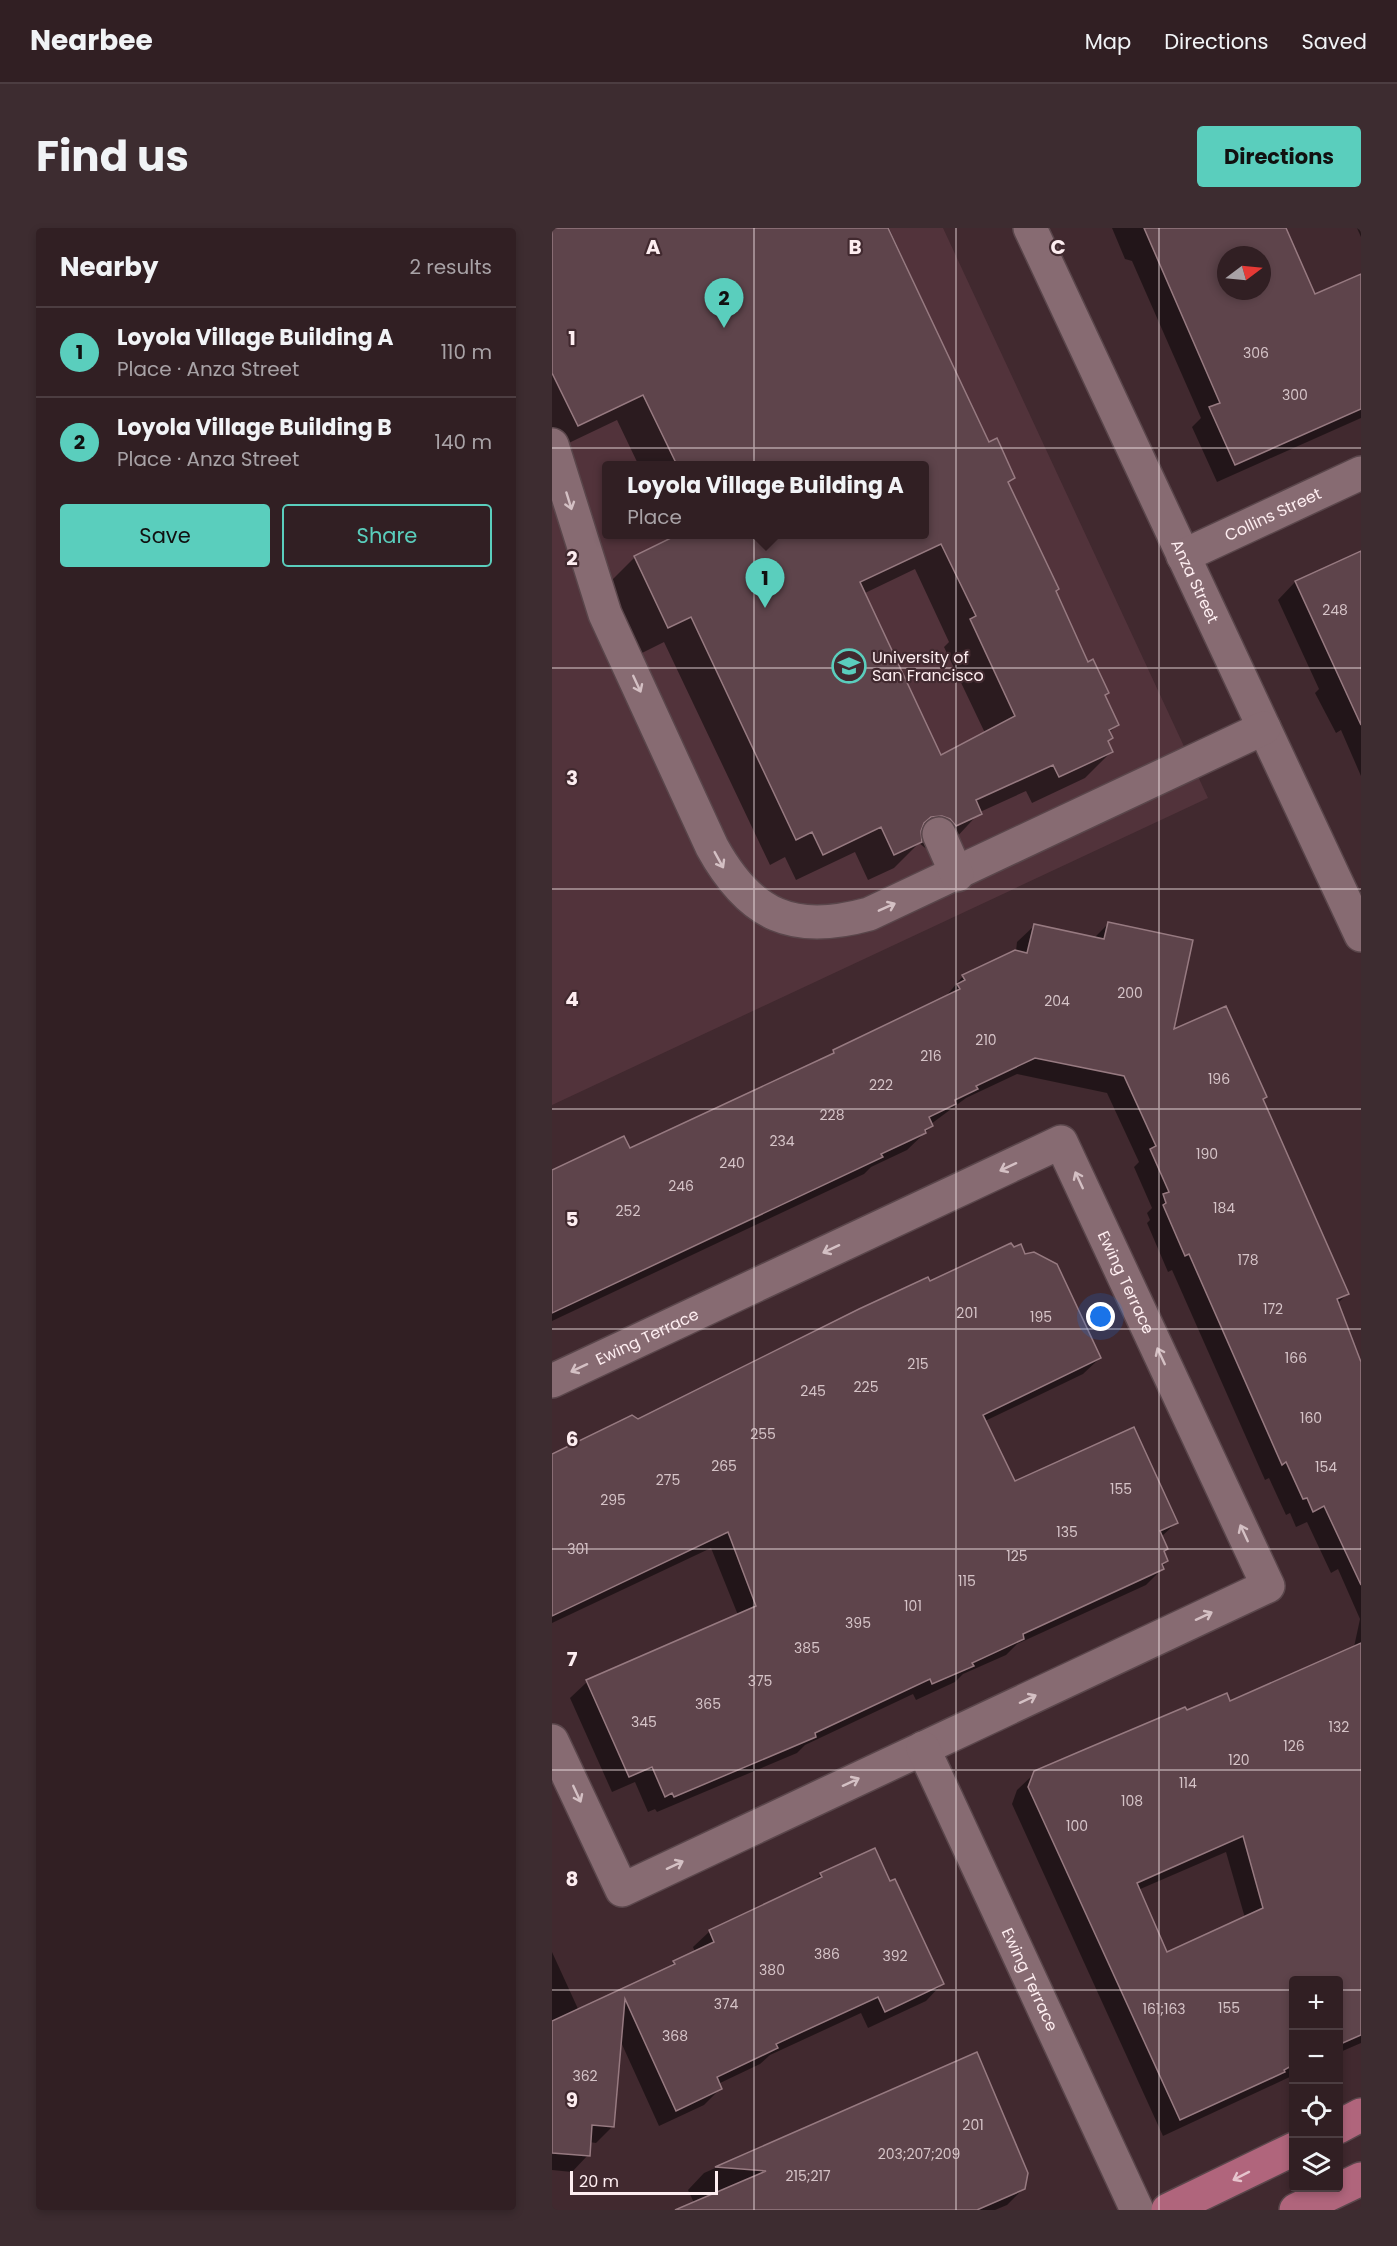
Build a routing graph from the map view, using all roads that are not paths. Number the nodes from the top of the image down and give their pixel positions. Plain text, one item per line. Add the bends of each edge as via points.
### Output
1 (1030, 228) edge
2 (552, 445) edge
3 (1361, 473) edge
4 (1183, 556) junction
5 (1264, 728) junction
6 (939, 834) dead end
7 (957, 875) junction
8 (1361, 935) edge
9 (552, 1381) edge
10 (552, 1741) edge
11 (923, 1748) junction
12 (1361, 2115) edge
13 (1343, 2124) edge
14 (1289, 2151) edge
15 (1361, 2179) edge
16 (1137, 2210) edge
17 (1167, 2210) edge
18 (1296, 2210) edge

1 - 4 street, Anza Street
2 -> 7 street via 605,614 712,847 726,873 744,894 764,910 786,919 813,924 840,922 869,914
3 - 4 street, Collins Street
4 - 5 street, Anza Street
5 - 7 street
5 - 8 street, Anza Street
6 - 7 street
11 -> 9 street, Ewing Terrace via 1268,1586 1061,1142
10 -> 11 street, Ewing Terrace via 622,1890
11 - 16 street, Ewing Terrace
12 - 13 main road
14 -> 17 main road
15 - 18 main road

